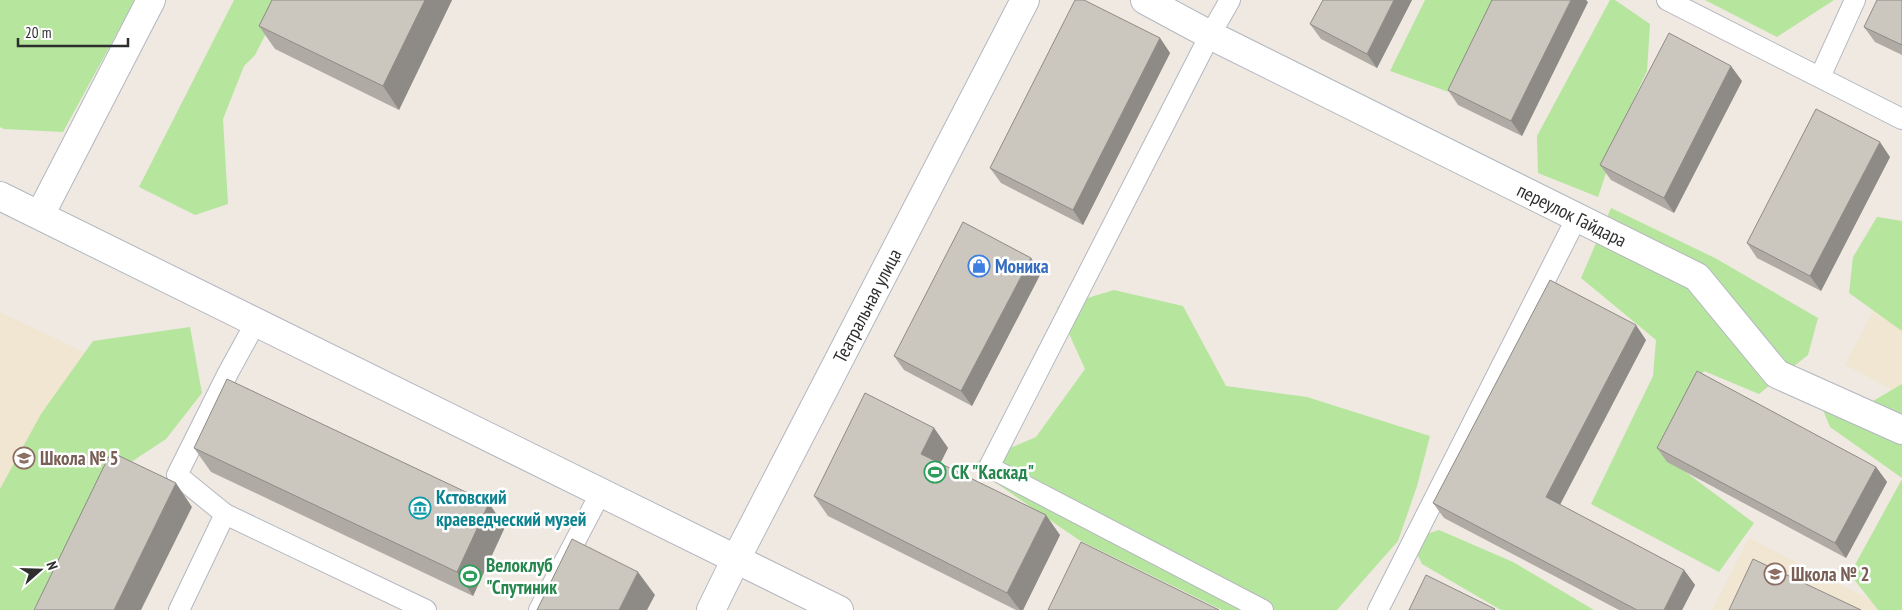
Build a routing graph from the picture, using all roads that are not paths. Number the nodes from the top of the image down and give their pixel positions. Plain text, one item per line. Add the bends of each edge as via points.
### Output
1 (151, 0) edge
2 (1025, 0) edge
3 (1145, 0) edge
4 (1230, 0) edge
5 (1667, 0) edge
6 (1856, 0) edge
7 (1210, 35) junction
8 (1820, 77) junction
9 (1902, 119) edge
10 (0, 196) edge
11 (40, 215) junction
12 (1577, 217) junction
13 (256, 322) junction
14 (1902, 430) edge
15 (601, 492) junction
16 (225, 514) junction
17 (736, 558) junction
18 (180, 610) edge
19 (426, 610) edge
20 (539, 610) edge
21 (711, 610) edge
22 (839, 610) edge
23 (1263, 610) edge
24 (1378, 610) edge

1 - 11 street
2 - 17 street, Театральная улица
3 - 7 street, переулок Гайдара
4 - 7 lane
5 - 8 lane
6 - 8 lane
7 - 12 street, переулок Гайдара
7 - 23 lane via 989,468
8 - 9 lane
10 - 11 street
11 - 13 street
12 - 14 street, переулок Гайдара via 1697,277 1777,374
12 - 24 lane
13 - 15 street
13 - 16 lane via 177,475
15 - 17 street
15 - 20 lane
16 - 18 lane
16 - 19 lane
17 - 21 street, Театральная улица
17 - 22 street

